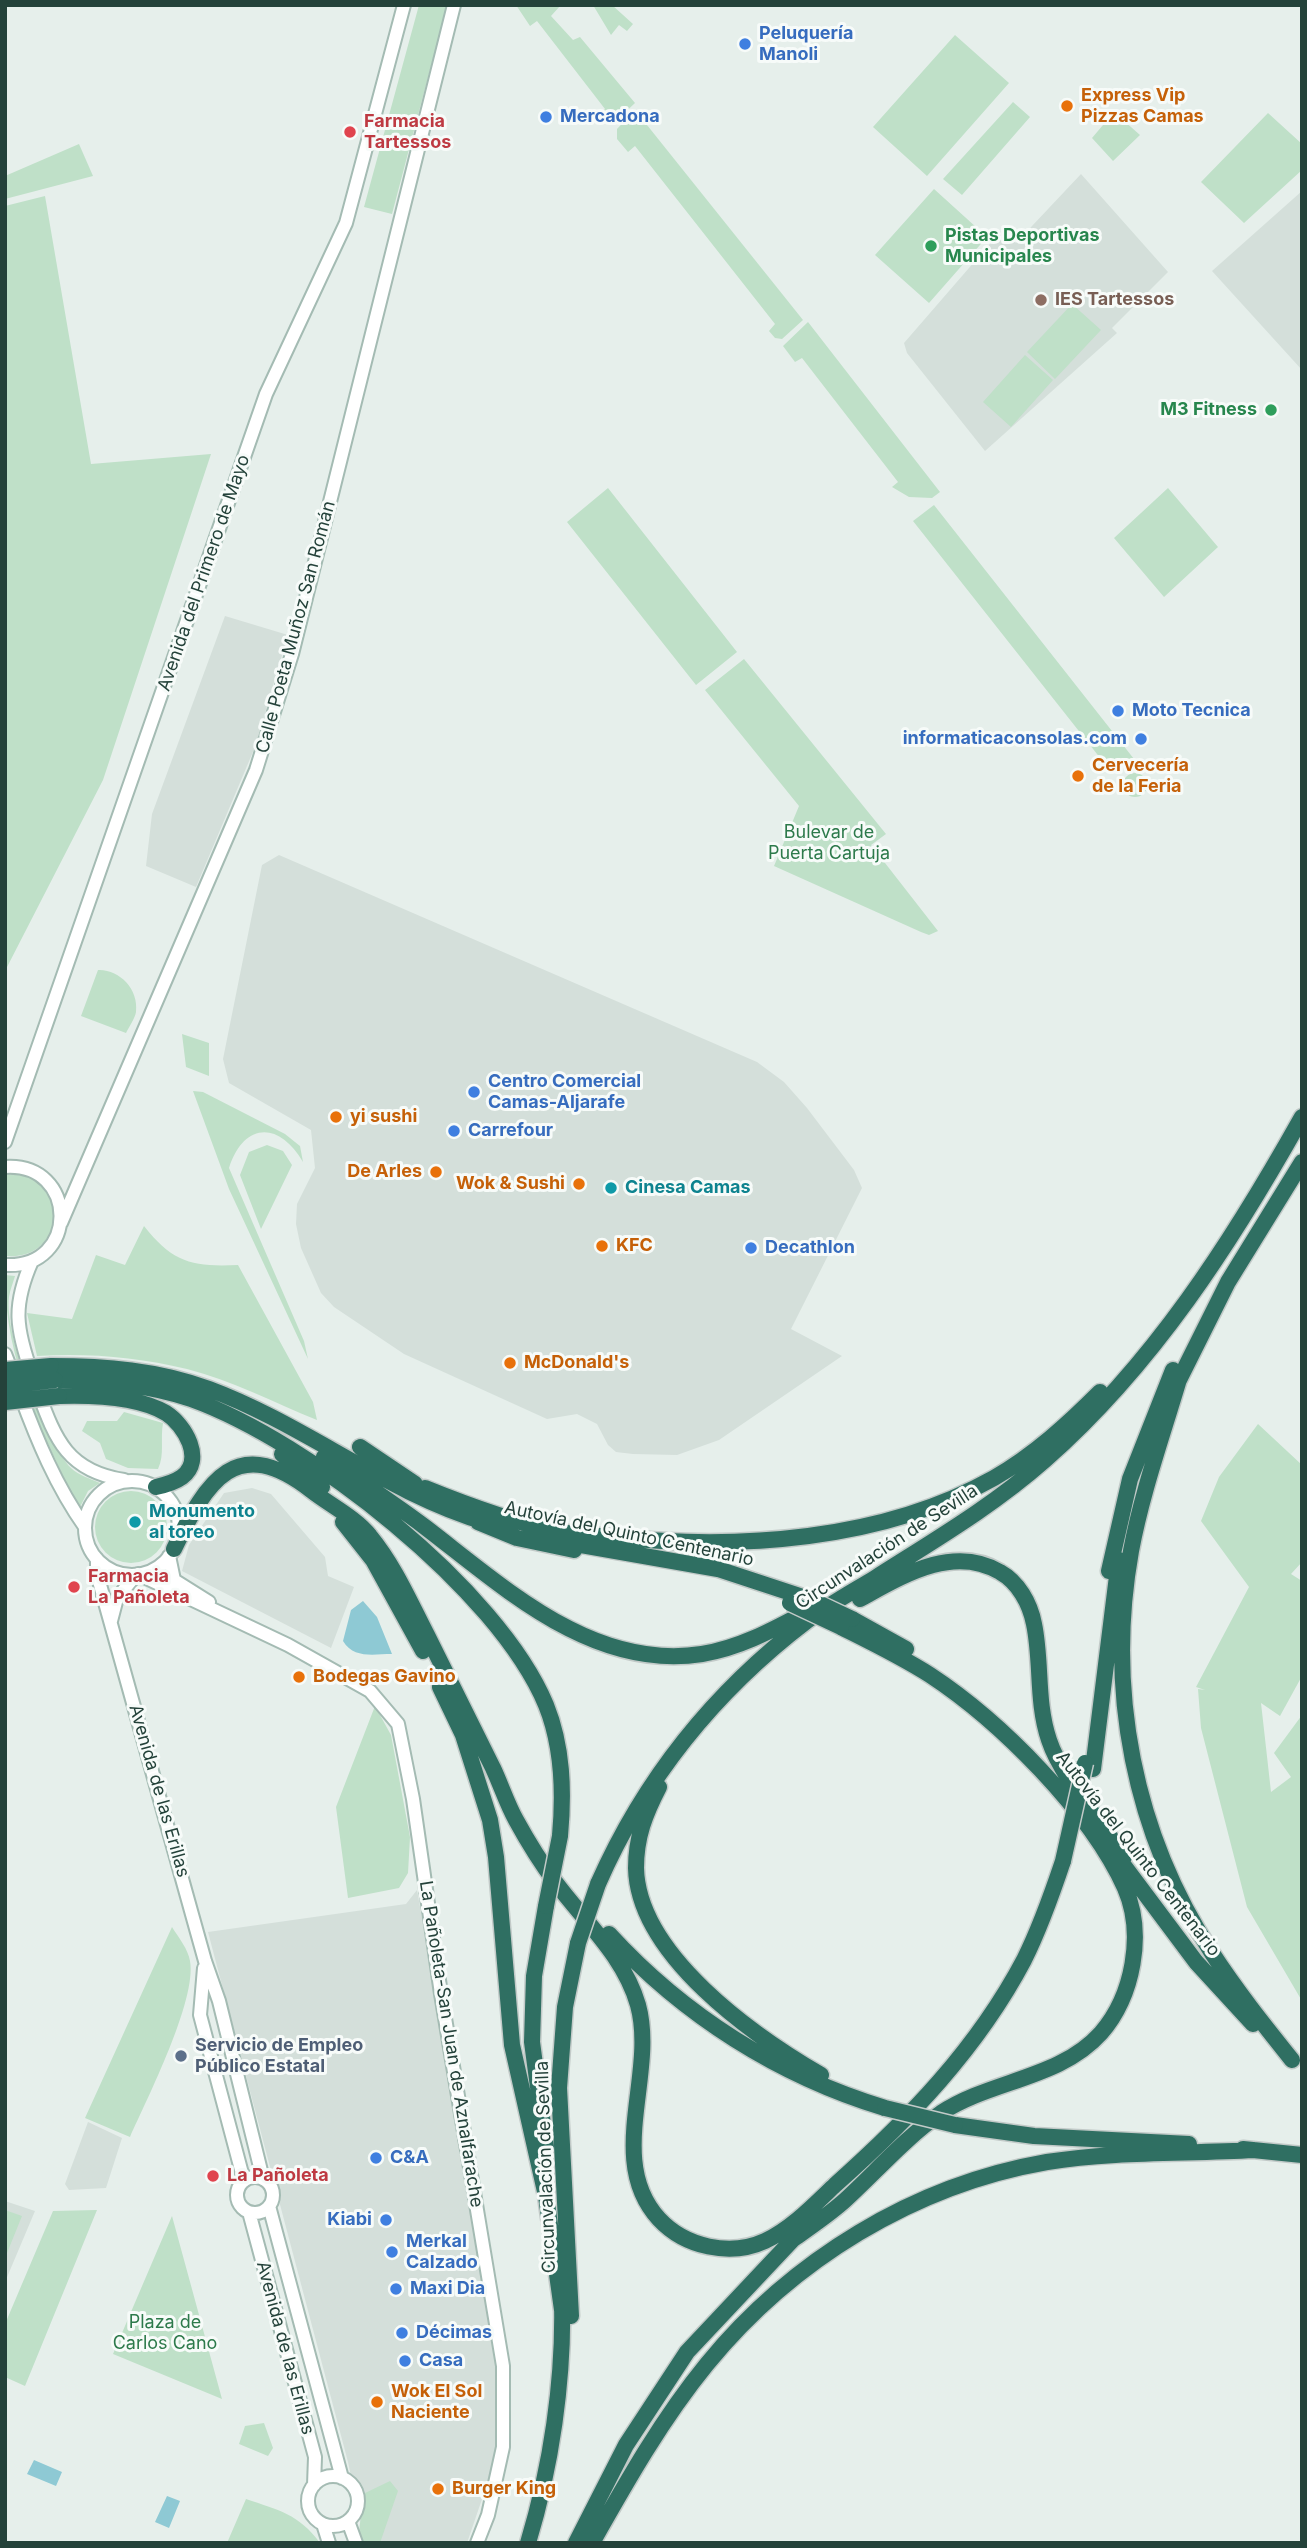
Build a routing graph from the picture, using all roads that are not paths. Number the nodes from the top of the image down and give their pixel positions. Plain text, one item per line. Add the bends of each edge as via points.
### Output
1 (404, 5) edge
2 (454, 5) edge
3 (1302, 1117) edge
4 (5, 1142) edge
5 (1302, 1162) edge
6 (5, 1167) edge
7 (61, 1223) junction
8 (32, 1261) junction
9 (5, 1265) edge
10 (1228, 1282) junction
11 (1174, 1318) junction
12 (5, 1354) edge
13 (5, 1370) edge
14 (1180, 1377) junction
15 (56, 1382) junction
16 (5, 1386) edge
17 (211, 1390) junction
18 (5, 1393) edge
19 (5, 1402) edge
20 (360, 1447) dead end
21 (127, 1480) junction
22 (156, 1487) junction
23 (425, 1488) junction
24 (326, 1502) junction
25 (466, 1517) junction
26 (85, 1527) junction
27 (368, 1533) junction
28 (567, 1542) junction
29 (172, 1553) junction
30 (97, 1559) junction
31 (899, 1563) junction
32 (137, 1574) junction
33 (795, 1599) junction
34 (111, 1621) junction
35 (847, 1623) junction
36 (248, 1626) junction
37 (783, 1642) junction
38 (689, 1733) junction
39 (1089, 1766) junction
40 (495, 1772) junction
41 (1067, 1863) junction
42 (1155, 1906) junction
43 (205, 1961) junction
44 (1297, 2064) edge
45 (883, 2107) junction
46 (1116, 2147) junction
47 (1302, 2155) edge
48 (263, 2179) junction
49 (244, 2181) junction
50 (269, 2206) junction
51 (249, 2212) junction
52 (792, 2240) junction
53 (562, 2310) junction
54 (342, 2478) junction
55 (314, 2485) junction
56 (348, 2521) junction
57 (323, 2524) junction
58 (329, 2543) edge
59 (356, 2543) edge
60 (477, 2543) edge
61 (528, 2543) edge
62 (537, 2543) edge
63 (576, 2543) edge
64 (592, 2543) edge

1 - 4 main road, Avenida del Primero de Mayo via 346,223 267,394
2 - 7 main road, Calle Poeta Muñoz San Román via 292,654 256,770
3 - 11 highway, Circunvalación de Sevilla via 1231,1236
5 - 10 highway
6 - 7 main road via 30,1170 49,1183 58,1197
7 - 8 main road, Calle Poeta Muñoz San Román via 51,1246
8 - 9 main road
8 - 21 main road via 17,1304 22,1345 45,1409 78,1464 100,1476
10 - 14 highway
10 - 39 highway via 1185,1346 1130,1479 1104,1594
11 - 23 highway via 1079,1413 1023,1460 963,1494 861,1527 749,1541 653,1542 557,1531 477,1509
11 - 31 highway, Circunvalación de Sevilla via 1135,1370 1044,1460 989,1504
12 - 26 main road via 36,1437 67,1502
13 - 15 highway, Autovía del Quinto Centenario, bridge
14 - 39 highway via 1144,1467 1121,1549
14 - 44 highway via 1131,1551 1125,1593 1124,1711 1142,1803 1176,1891 1211,1952
15 - 16 highway, bridge
15 - 17 highway, Autovía del Quinto Centenario via 127,1370
15 - 18 highway, Autovía del Quinto Centenario
15 - 19 highway, bridge
15 - 22 highway via 145,1405 179,1424 191,1449 189,1468 183,1477
15 - 27 highway, Autovía del Quinto Centenario via 148,1396 228,1423 280,1452
15 - 53 highway, bridge via 94,1380 152,1388 232,1416 321,1468 475,1599 534,1678 559,1753 563,1799 534,1976 532,2042 554,2203
17 - 25 highway, Autovía del Quinto Centenario
17 - 31 highway via 386,1498 533,1608 579,1635 618,1650 673,1656 703,1654 745,1642
20 - 23 highway
21 - 22 main road
21 - 26 main road via 103,1490 94,1500
22 - 29 main road via 175,1508 179,1521
23 - 28 highway via 495,1520
24 - 27 highway
24 - 29 highway via 267,1465 238,1465 226,1471 192,1510
24 - 53 highway via 373,1560 407,1621 463,1735 480,1782 496,1857 512,2045 546,2196
25 - 28 highway, Autovía del Quinto Centenario
25 - 33 highway via 517,1538
26 - 30 main road
27 - 40 highway via 406,1593
28 - 33 highway, Autovía del Quinto Centenario via 718,1569
29 - 32 main road via 155,1569
29 - 36 main road via 171,1574 179,1585
30 - 32 main road via 114,1571
30 - 34 main road, Avenida de las Erillas
31 - 37 highway, Circunvalación de Sevilla via 808,1620
32 - 34 main road via 117,1598
32 - 36 main road
33 - 35 highway, Autovía del Quinto Centenario, bridge
34 - 43 main road, Avenida de las Erillas
35 - 42 highway, Autovía del Quinto Centenario via 951,1679 1011,1730 1073,1798
35 - 52 highway via 930,1676 1012,1741 1064,1798 1126,1890 1135,1941 1123,1996 1101,2033 1086,2047 1057,2066 975,2094 938,2115 841,2204
36 - 60 main road, La Pañoleta-San Juan de Aznalfarache via 370,1691 398,1724 503,2366 503,2447
37 - 38 highway, Circunvalación de Sevilla via 752,1667
37 - 42 highway via 886,1584 941,1563 970,1561 1010,1578 1026,1600 1034,1624 1042,1709 1054,1753
38 - 45 highway via 647,1810 637,1842 639,1888 653,1923 679,1960 742,2023 797,2061
38 - 62 highway, Circunvalación de Sevilla, bridge via 637,1804 598,1884 578,1943 565,2007 559,2088 571,2303 568,2378 560,2446
39 - 41 highway
40 - 41 highway via 535,1852 610,1950 637,2004 644,2056 633,2146 643,2196 675,2233 714,2248 743,2247 775,2235 902,2124 966,2051 993,2010 1023,1961
40 - 45 highway via 560,1873 608,1933 649,1974 713,2025 763,2057 816,2083
41 - 52 highway via 1039,1948 972,2057 931,2106
42 - 44 highway, Autovía del Quinto Centenario via 1234,2006
43 - 48 main road, Avenida de las Erillas
43 - 49 main road, Avenida de las Erillas via 200,2015
45 - 46 highway, bridge via 955,2125
46 - 47 highway
46 - 64 highway via 960,2185 875,2223 810,2266 765,2303 707,2365 650,2444
48 - 49 main road
48 - 50 main road via 272,2194
49 - 51 main road via 237,2196
50 - 51 main road
50 - 54 main road, Avenida de las Erillas
51 - 55 main road, Avenida de las Erillas via 315,2457
52 - 63 highway via 687,2352 626,2445
53 - 61 highway via 554,2426
54 - 55 main road via 327,2477
54 - 56 main road via 353,2485 358,2499 358,2508
55 - 57 main road via 308,2506
56 - 57 main road via 336,2526
56 - 59 main road
57 - 58 main road

